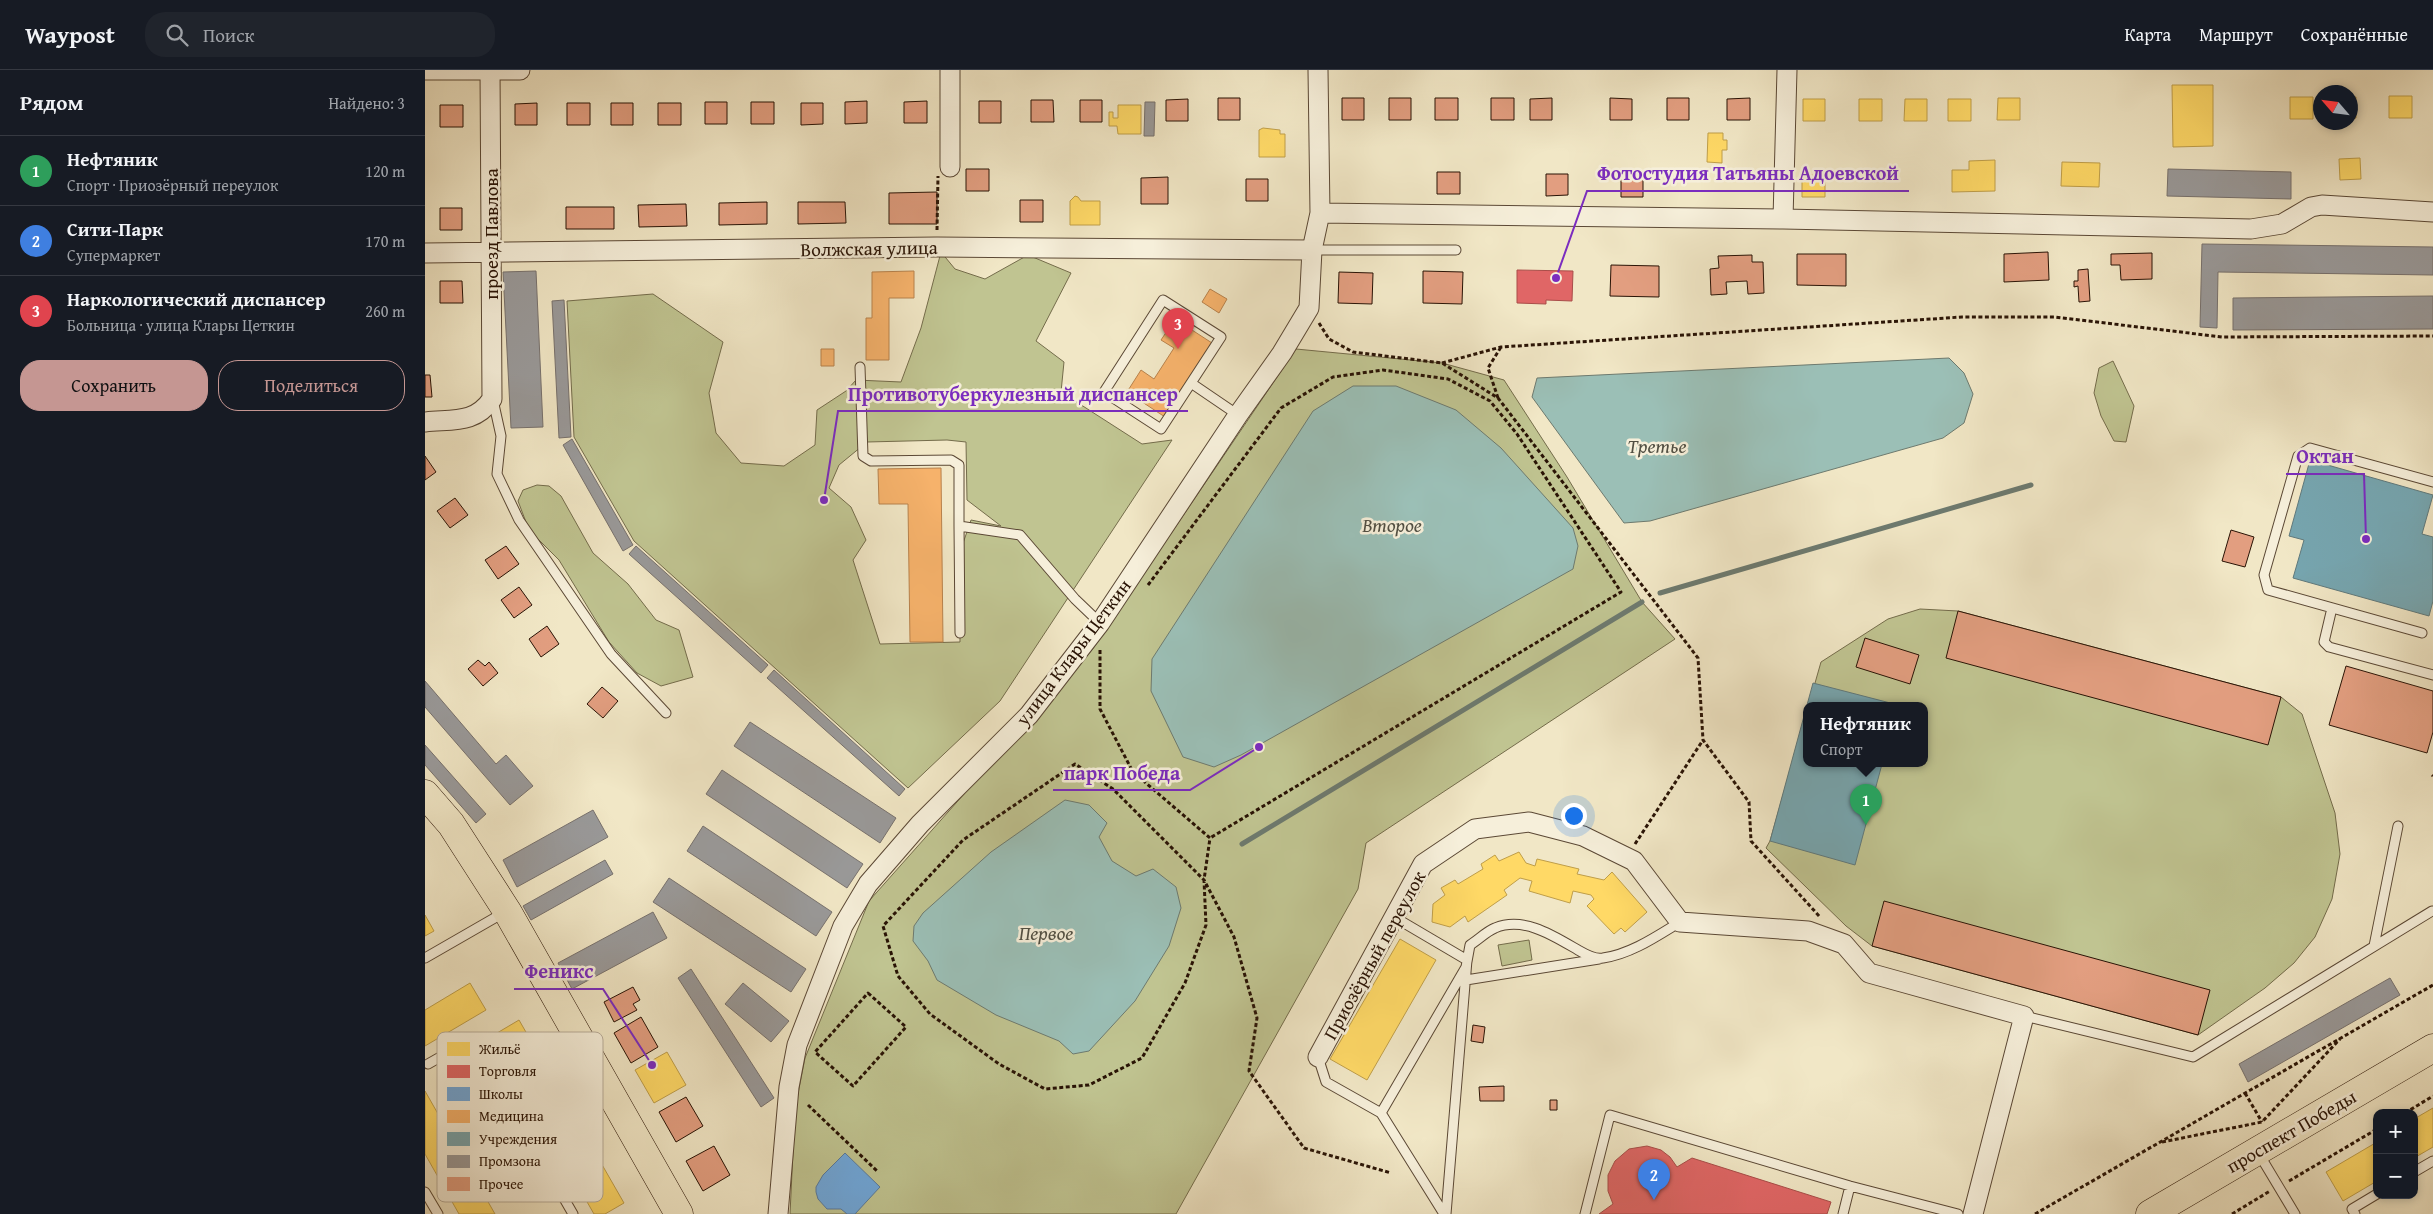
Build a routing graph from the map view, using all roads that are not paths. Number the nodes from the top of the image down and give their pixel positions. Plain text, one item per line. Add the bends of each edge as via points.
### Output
1 (425, 70) edge
2 (490, 70) edge
3 (520, 70) edge
4 (950, 70) edge
5 (1318, 70) edge
6 (1787, 70) edge
7 (950, 167) road end
8 (2433, 212) edge
9 (1320, 213) junction
10 (1783, 219) junction
11 (1312, 250) junction
12 (1456, 250) dead end
13 (492, 252) junction
14 (425, 253) edge
15 (860, 367) dead end
16 (1191, 383) junction
17 (492, 399) junction
18 (1238, 415) junction
19 (425, 422) edge
20 (2433, 482) edge
21 (959, 526) junction
22 (2332, 608) junction
23 (1100, 623) junction
24 (960, 633) dead end
25 (2422, 633) dead end
26 (2433, 675) edge
27 (666, 713) dead end
28 (425, 794) edge
29 (2398, 826) dead end
30 (507, 911) junction
31 (2432, 911) edge
32 (1393, 917) junction
33 (1680, 922) junction
34 (2374, 946) junction
35 (425, 958) edge
36 (1601, 959) junction
37 (1467, 960) junction
38 (1466, 980) junction
39 (2024, 1016) junction
40 (574, 1032) edge
41 (2433, 1048) edge
42 (1318, 1057) joint
43 (437, 1059) edge
44 (428, 1064) dead end
45 (603, 1084) edge
46 (1381, 1112) junction
47 (2257, 1151) junction
48 (2433, 1161) edge
49 (2418, 1170) edge
50 (1850, 1186) junction
51 (425, 1192) edge
52 (2373, 1196) edge
53 (566, 1202) edge
54 (674, 1212) edge
55 (1940, 1212) edge
56 (438, 1214) edge
57 (573, 1214) edge
58 (778, 1214) edge
59 (1445, 1214) edge
60 (1585, 1214) edge
61 (1843, 1214) edge
62 (1958, 1214) edge
63 (1973, 1214) edge
64 (2150, 1214) edge
65 (2295, 1214) edge
66 (2355, 1214) edge

1 - 2 street
2 - 3 street
2 - 13 street, проезд Павлова
4 - 7 street
5 - 9 street, улица Клары Цеткин
6 - 10 street
8 - 10 street via 2322,205 2311,207 2282,224 2251,229
9 - 10 street
9 - 11 street, улица Клары Цеткин
11 - 12 lane
11 - 13 street, Волжская улица via 937,247
11 - 18 street, улица Клары Цеткин via 1309,308 1282,354
13 - 14 street, Волжская улица
13 - 17 street, проезд Павлова
15 - 21 lane via 863,456 871,461 951,460 959,465
16 - 16 lane via 1221,338 1163,300 1104,392 1161,429
16 - 18 lane
17 - 19 street via 475,417
17 - 27 lane via 501,436 497,474 519,520 611,654
18 - 23 street, улица Клары Цеткин
20 - 22 lane via 2310,448 2298,456 2264,575 2268,590
21 - 23 lane via 1020,535
21 - 24 lane
22 - 25 lane
22 - 26 lane via 2324,642 2329,647
23 - 58 street, улица Клары Цеткин via 1029,715 920,824 868,884 843,926 797,1045 789,1087
28 - 30 main road via 451,824
29 - 34 lane
30 - 35 lane
30 - 40 main road
31 - 34 lane
32 - 33 street, Приозёрный переулок via 1423,864 1475,829 1529,822 1583,836 1634,861
32 - 37 lane
32 - 42 street, Приозёрный переулок
33 - 36 lane via 1643,944
33 - 39 street via 1808,931 1844,944 1869,973
34 - 39 lane via 2193,1057
36 - 37 lane via 1553,935 1525,925 1511,924 1495,928 1470,945
36 - 38 lane
37 - 38 lane
37 - 46 lane via 1466,967
38 - 59 lane
39 - 63 street
41 - 47 main road, проспект Победы
42 - 46 lane via 1326,1082
43 - 44 lane
45 - 54 main road
46 - 59 lane
47 - 64 main road, проспект Победы
47 - 65 lane
48 - 49 lane
50 - 55 lane
50 - 60 lane via 1610,1115
50 - 61 lane
51 - 56 lane
52 - 66 lane via 2352,1209
53 - 57 lane
55 - 62 lane

